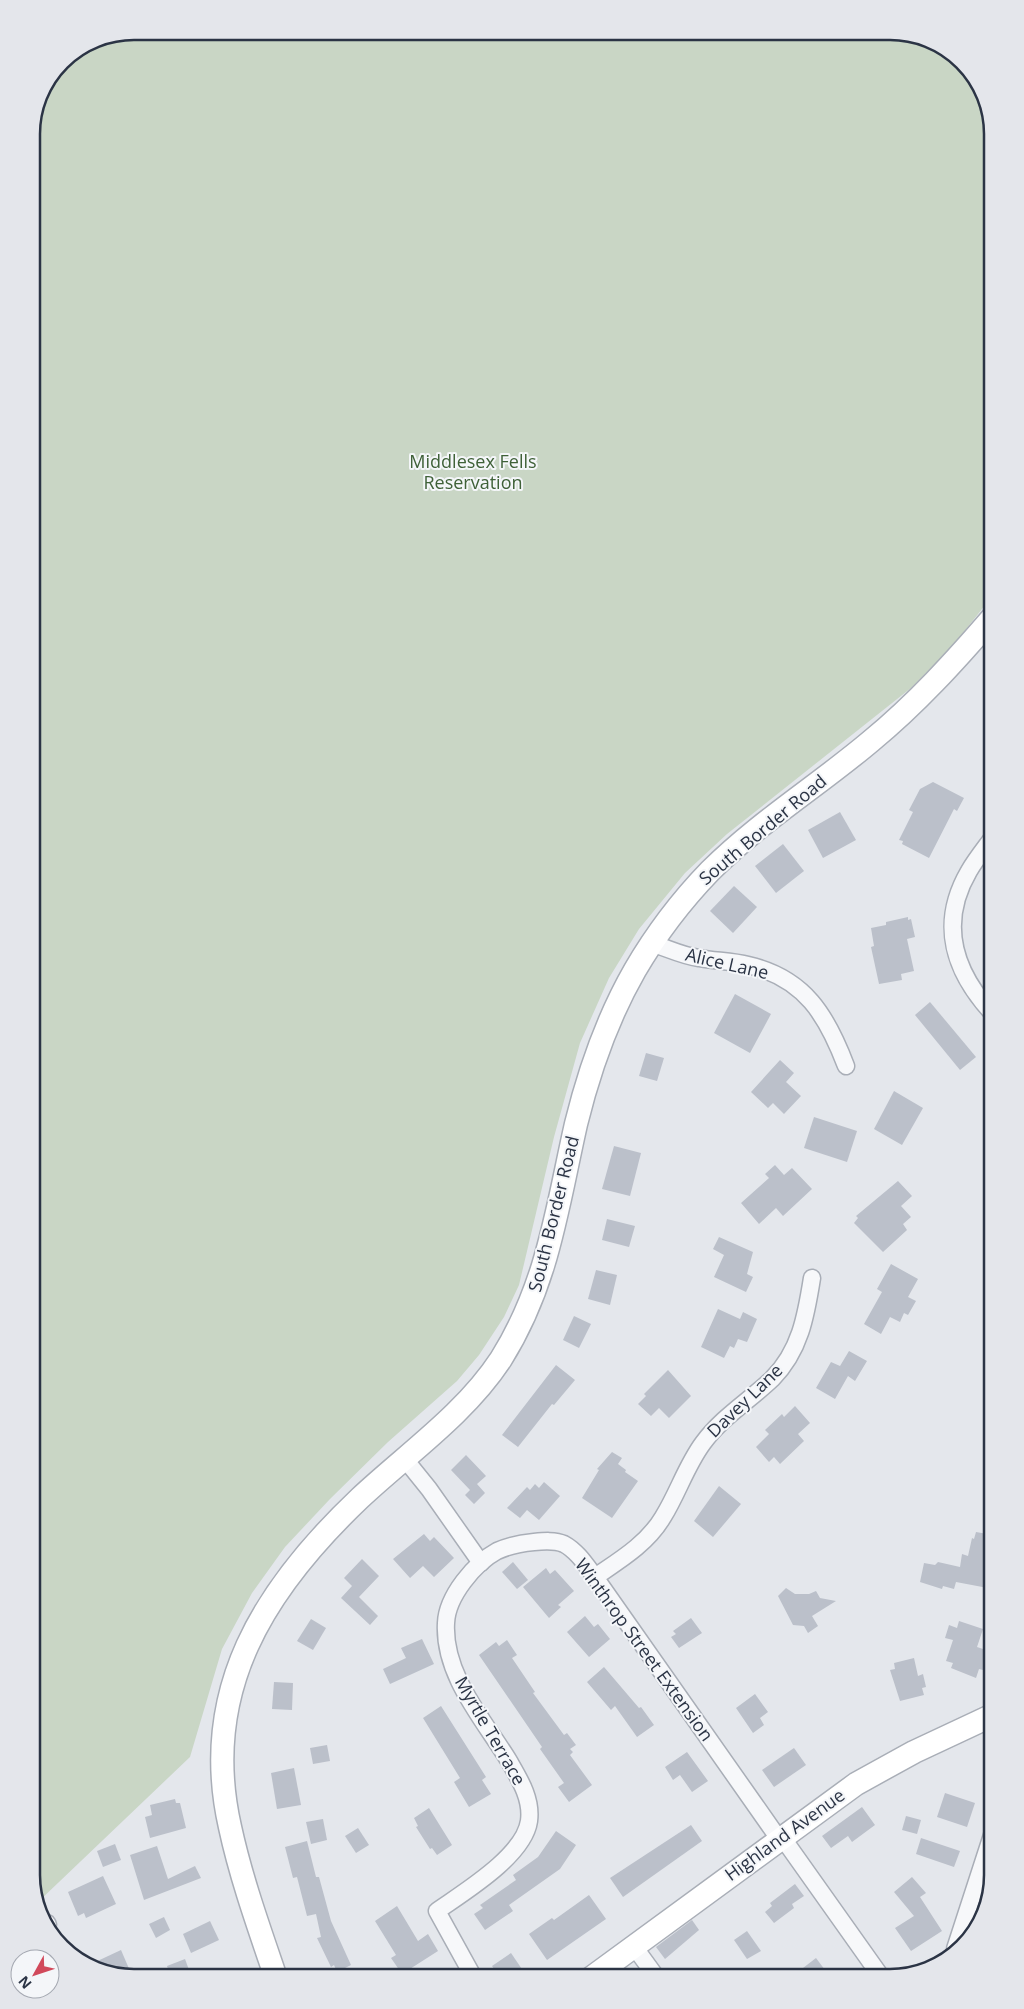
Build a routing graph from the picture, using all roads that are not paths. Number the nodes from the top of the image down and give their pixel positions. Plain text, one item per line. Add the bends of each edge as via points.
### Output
1 (984, 627) edge
2 (984, 849) edge
3 (651, 943) junction
4 (984, 1003) edge
5 (846, 1066) dead end
6 (812, 1278) dead end
7 (404, 1458) junction
8 (481, 1563) junction
9 (595, 1577) junction
10 (984, 1719) edge
11 (780, 1838) junction
12 (984, 1859) edge
13 (958, 1939) edge
14 (633, 1945) junction
15 (273, 1969) edge
16 (469, 1969) edge
17 (602, 1969) edge
18 (650, 1969) edge
19 (875, 1969) edge

1 - 3 main road, South Border Road via 912,705 712,869 677,907
2 - 4 street via 968,872 952,922 953,941 968,984
3 - 5 street, Alice Lane via 697,958 758,968 792,984 826,1020
3 - 7 main road, South Border Road via 623,990 597,1056 578,1118 545,1264 523,1321 482,1384
6 - 9 street, Davey Lane via 805,1322 784,1366 727,1416 702,1444 654,1530 638,1547
7 - 8 street
7 - 15 main road, South Border Road via 333,1526 292,1573 260,1620 234,1680 223,1736 225,1799 236,1850
8 - 9 street, Winthrop Street Extension via 512,1546 553,1542 571,1549
8 - 16 street, Myrtle Terrace via 450,1605 446,1620 447,1644 464,1689 514,1770 530,1811 526,1833 513,1851 437,1911
9 - 11 street, Winthrop Street Extension
10 - 11 main road, Highland Avenue via 867,1777
11 - 14 main road, Highland Avenue
11 - 19 street, Winthrop Street Extension
12 - 13 street
14 - 17 main road, Highland Avenue
14 - 18 street

